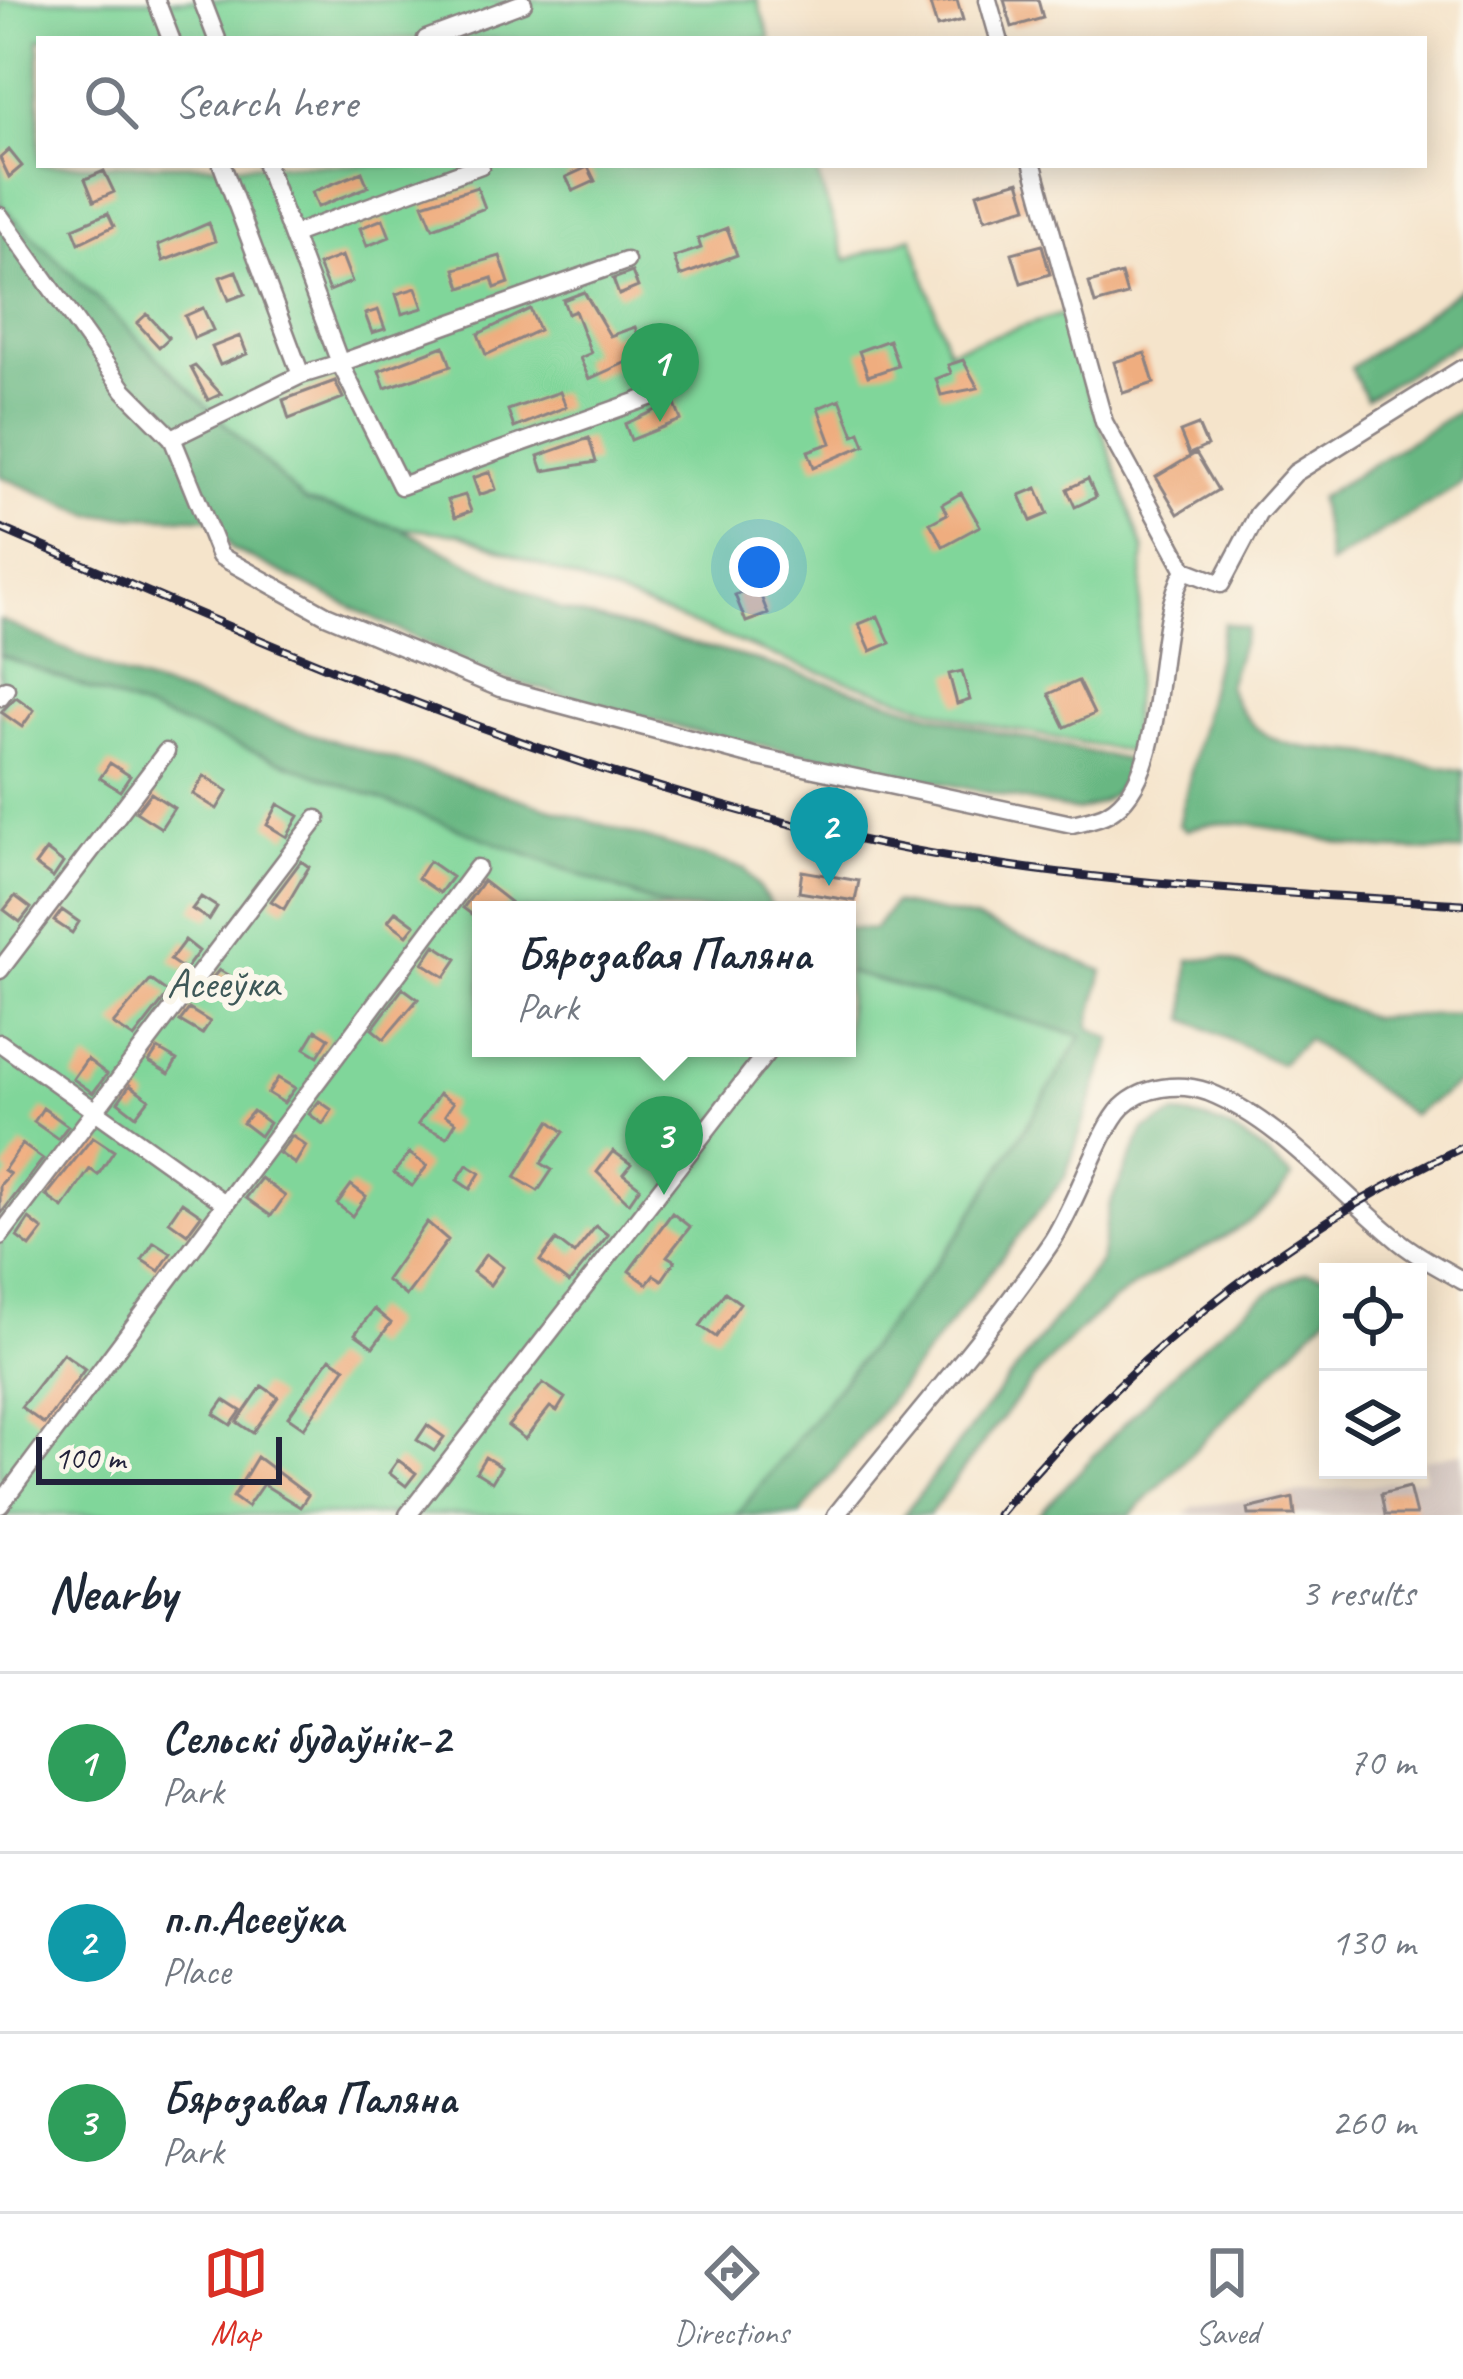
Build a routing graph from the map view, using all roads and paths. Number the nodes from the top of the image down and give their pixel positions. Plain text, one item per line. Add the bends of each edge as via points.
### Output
1 (156, 0) edge
2 (202, 0) edge
3 (988, 0) edge
4 (523, 3) dead end
5 (171, 36) edge
6 (216, 36) edge
7 (433, 36) edge
8 (998, 36) edge
9 (223, 168) edge
10 (267, 168) edge
11 (474, 168) edge
12 (1034, 168) edge
13 (0, 216) edge
14 (293, 234) junction
15 (626, 261) dead end
16 (340, 363) junction
17 (1463, 368) edge
18 (301, 375) junction
19 (671, 389) dead end
20 (172, 438) junction
21 (1185, 570) junction
22 (166, 752) dead end
23 (317, 819) dead end
24 (477, 868) dead end
25 (0, 970) edge
26 (0, 1043) edge
27 (763, 1057) edge
28 (95, 1111) junction
29 (226, 1204) junction
30 (0, 1236) edge
31 (1463, 1281) edge
32 (0, 1505) edge
33 (408, 1515) edge
34 (836, 1515) edge

1 - 5 street
2 - 6 street
3 - 8 street
4 - 7 street
9 - 18 street
10 - 14 street
11 - 14 street
12 - 21 street via 1104,422
13 - 20 street via 124,389
14 - 16 street
15 - 16 street
16 - 18 street
16 - 19 street via 400,486
17 - 21 street via 1295,473 1258,514 1221,584
18 - 20 street
20 - 21 street via 220,556 326,615 500,688 753,756 1072,824 1108,813 1131,793 1148,749 1166,617
22 - 25 street
23 - 28 street
24 - 29 street
26 - 28 street
27 - 33 street
28 - 29 street
28 - 30 street
29 - 32 street
31 - 34 street via 1397,1240 1321,1172 1208,1092 1170,1086 1143,1093 1113,1120 1042,1255

